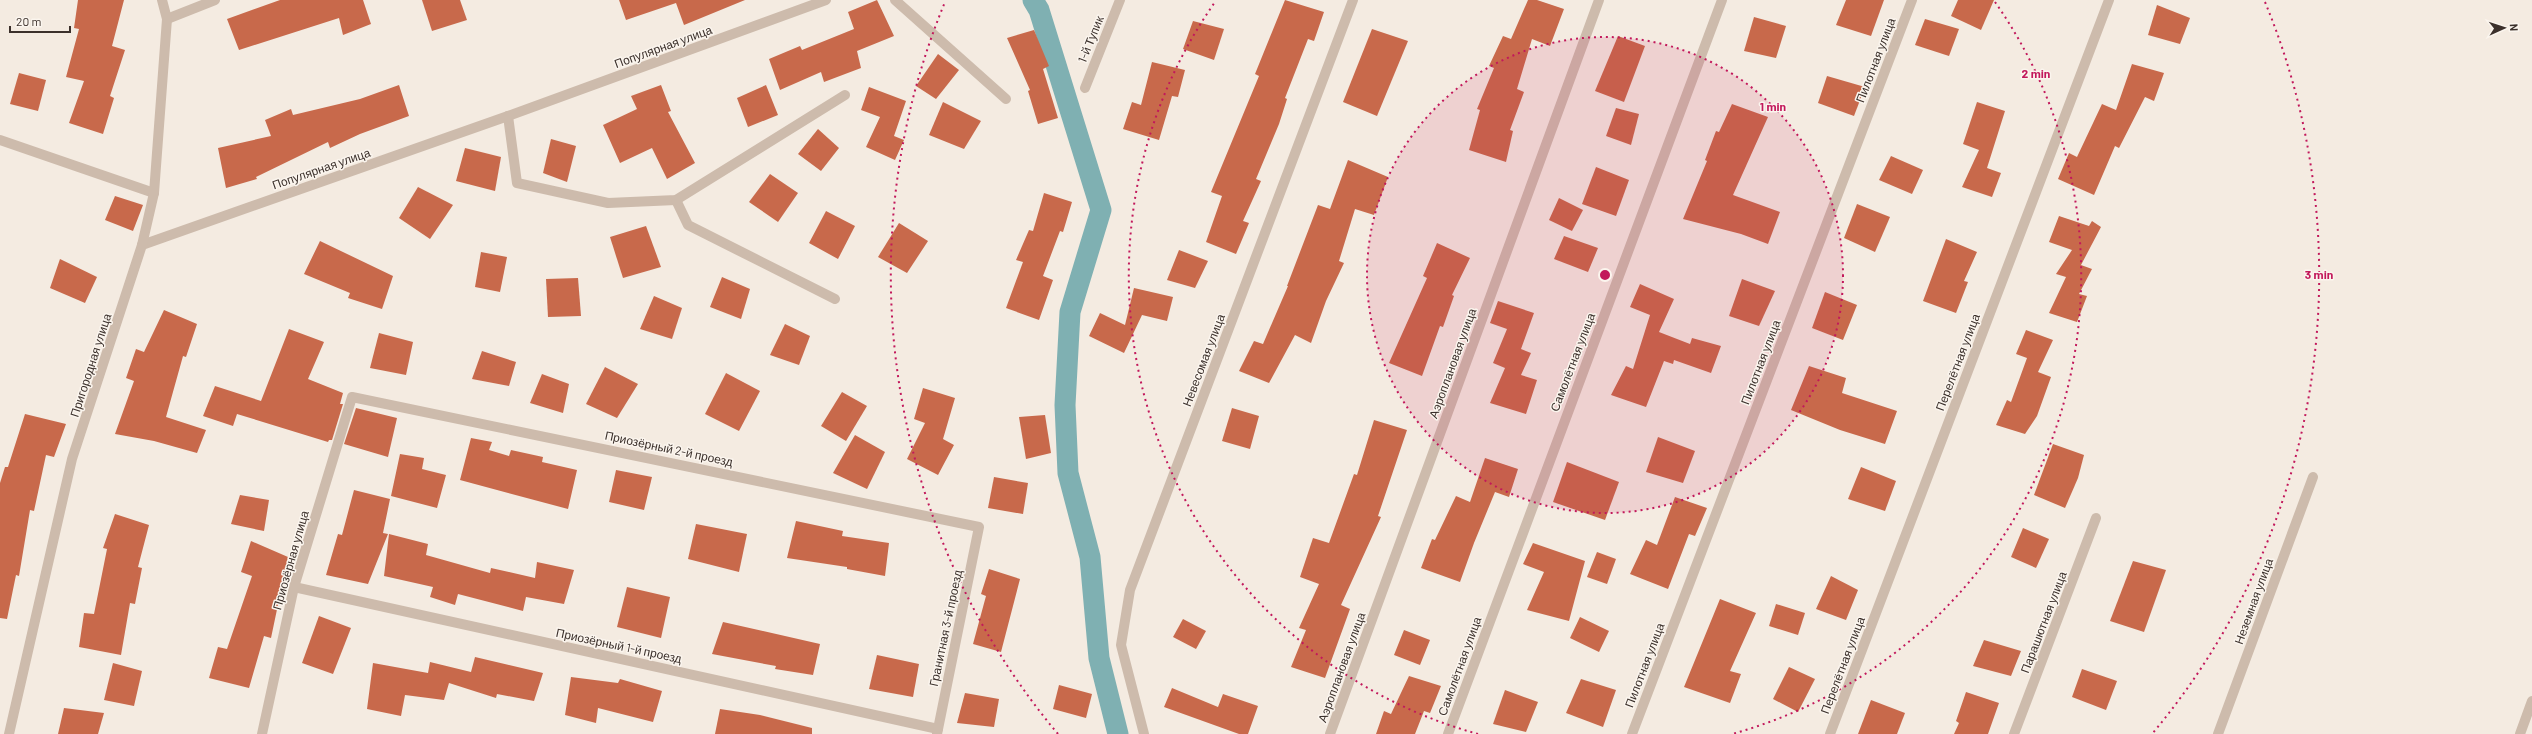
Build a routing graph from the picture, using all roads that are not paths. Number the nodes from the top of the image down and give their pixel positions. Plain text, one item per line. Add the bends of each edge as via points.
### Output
1 (162, 0) edge
2 (215, 0) edge
3 (826, 0) edge
4 (895, 0) edge
5 (1120, 0) edge
6 (1353, 0) edge
7 (1599, 0) edge
8 (1722, 0) edge
9 (1912, 0) edge
10 (2109, 0) edge
11 (167, 19) junction
12 (1085, 88) dead end
13 (845, 95) dead end
14 (1006, 99) dead end
15 (508, 116) junction
16 (0, 140) edge
17 (154, 193) junction
18 (676, 200) junction
19 (142, 245) junction
20 (835, 299) dead end
21 (352, 397) joint
22 (2313, 477) dead end
23 (2096, 518) dead end
24 (979, 526) joint
25 (294, 587) junction
26 (2532, 701) edge
27 (937, 731) edge
28 (9, 734) edge
29 (262, 734) edge
30 (1144, 734) edge
31 (1330, 734) edge
32 (1448, 734) edge
33 (1632, 734) edge
34 (1830, 734) edge
35 (2014, 734) edge
36 (2218, 734) edge
37 (2520, 734) edge

1 - 11 street, Пригородная улица
2 - 11 street
3 - 15 street, Популярная улица
4 - 14 street
5 - 12 street, 1-й Тупик
6 - 30 street, Невесомая улица via 1130,590 1121,645
7 - 31 street, Аэроплановая улица
8 - 32 street, Самолётная улица
9 - 33 street, Пилотная улица
10 - 34 street, Перелётная улица
11 - 17 street, Пригородная улица
13 - 18 street
15 - 18 street via 517,183 608,203
15 - 19 street, Популярная улица
16 - 17 street
17 - 19 street, Пригородная улица
18 - 20 street via 688,225
19 - 28 street, Пригородная улица via 72,459
21 - 24 street, Приозёрный 2-й проезд
21 - 25 street, Приозёрная улица
22 - 36 street, Неземная улица
23 - 35 street, Парашютная улица
24 - 27 street, Гранитная 3-й проезд
25 - 27 street, Приозёрный 1-й проезд
25 - 29 street, Приозёрная улица
26 - 37 street

